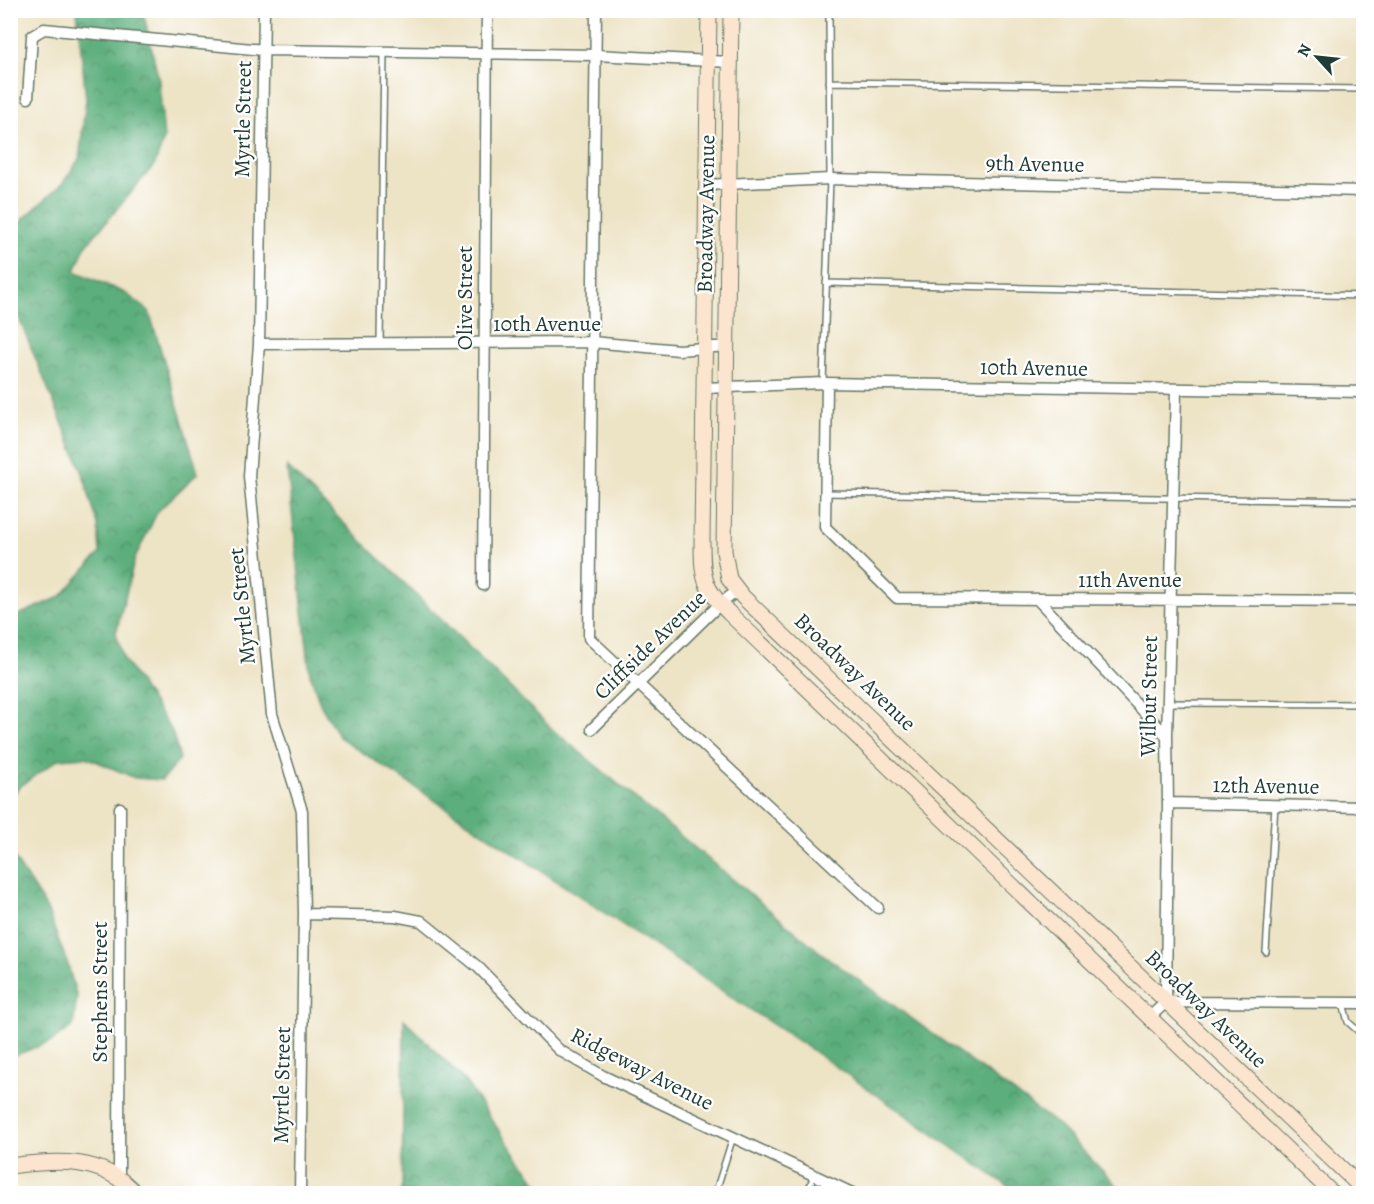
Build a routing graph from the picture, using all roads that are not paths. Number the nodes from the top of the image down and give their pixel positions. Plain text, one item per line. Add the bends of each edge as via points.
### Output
1 (264, 10) edge
2 (487, 10) edge
3 (596, 10) edge
4 (709, 10) edge
5 (731, 10) edge
6 (829, 10) edge
7 (264, 50) junction
8 (384, 52) junction
9 (486, 53) junction
10 (596, 55) junction
11 (708, 62) junction
12 (730, 62) junction
13 (829, 82) junction
14 (1364, 89) edge
15 (28, 98) dead end
16 (830, 179) junction
17 (729, 184) junction
18 (706, 185) junction
19 (1364, 191) edge
20 (826, 283) junction
21 (1364, 296) edge
22 (592, 342) junction
23 (485, 343) junction
24 (259, 344) junction
25 (380, 344) junction
26 (727, 346) junction
27 (704, 347) junction
28 (825, 384) junction
29 (704, 387) junction
30 (726, 387) junction
31 (1176, 391) junction
32 (1364, 392) edge
33 (825, 493) junction
34 (1174, 499) junction
35 (1364, 501) edge
36 (483, 585) dead end
37 (737, 591) junction
38 (1171, 599) junction
39 (1038, 600) junction
40 (1364, 601) edge
41 (720, 604) junction
42 (639, 682) junction
43 (1168, 703) junction
44 (1364, 704) edge
45 (592, 729) dead end
46 (1167, 736) junction
47 (1168, 803) junction
48 (1275, 805) junction
49 (1364, 807) edge
50 (120, 808) dead end
51 (878, 908) dead end
52 (304, 914) junction
53 (1266, 952) dead end
54 (1166, 1002) junction
55 (1342, 1003) junction
56 (1364, 1003) edge
57 (1150, 1017) junction
58 (1364, 1036) edge
59 (733, 1137) junction
60 (10, 1166) edge
61 (814, 1175) junction
62 (119, 1177) junction
63 (1364, 1190) edge
64 (853, 1193) edge
65 (136, 1194) edge
66 (300, 1194) edge
67 (715, 1194) edge
68 (807, 1194) edge
69 (1333, 1194) edge

1 - 7 street, Myrtle Street
2 - 9 street, Olive Street
3 - 10 street
4 - 11 main road, Broadway Avenue
5 - 12 main road, Broadway Avenue
6 - 13 lane
7 - 8 street
7 - 15 street via 44,29 32,36
7 - 24 street, Myrtle Street
8 - 9 street
8 - 25 lane
9 - 10 street
9 - 23 street, Olive Street
10 - 11 street
10 - 22 street
11 - 12 street
11 - 18 main road, Broadway Avenue
12 - 17 main road, Broadway Avenue
13 - 14 lane
13 - 16 lane
16 - 17 street, 9th Avenue
16 - 19 street, 9th Avenue
16 - 20 lane
17 - 18 street, 9th Avenue
17 - 26 main road, Broadway Avenue
18 - 27 main road, Broadway Avenue
20 - 21 lane
20 - 28 lane
22 - 23 street, 10th Avenue
22 - 27 street, 10th Avenue via 679,350
22 - 42 street via 589,638
23 - 25 street, 10th Avenue
23 - 36 street, Olive Street
24 - 25 street, 10th Avenue
24 - 52 street, Myrtle Street via 249,476 272,714 302,811
26 - 27 street, 10th Avenue
26 - 30 main road, Broadway Avenue
27 - 29 main road, Broadway Avenue
28 - 30 street, 10th Avenue
28 - 31 street, 10th Avenue
28 - 33 street
29 - 30 street, 10th Avenue
29 - 41 main road, Broadway Avenue via 702,561 706,583
30 - 37 main road, Broadway Avenue via 724,551 726,572
31 - 32 street, 10th Avenue
31 - 34 street, Wilbur Street
33 - 34 lane
33 - 39 street, 11th Avenue via 825,527 897,598
34 - 35 lane
34 - 38 street, Wilbur Street
37 - 41 street, Cliffside Avenue
37 - 54 main road, Broadway Avenue
38 - 39 street, 11th Avenue
38 - 40 street, 11th Avenue
38 - 43 street, Wilbur Street
39 - 46 street
41 - 42 street, Cliffside Avenue
41 - 57 main road, Broadway Avenue
42 - 45 street, Cliffside Avenue
42 - 51 street
43 - 44 lane
43 - 46 street, Wilbur Street
46 - 47 street, Wilbur Street
47 - 48 street, 12th Avenue
47 - 54 street, Wilbur Street
48 - 49 street, 12th Avenue
48 - 53 lane
50 - 62 street, Stephens Street
52 - 59 street, Ridgeway Avenue via 395,916 421,921 478,967 559,1050 603,1076
52 - 66 street, Myrtle Street
54 - 55 street
54 - 57 street
54 - 63 main road, Broadway Avenue
55 - 56 street
55 - 58 lane via 1348,1022
57 - 69 main road, Broadway Avenue
59 - 61 street, Ridgeway Avenue
59 - 67 lane
60 - 62 main road via 62,1161 101,1168
61 - 64 street, Ridgeway Avenue
61 - 68 lane
62 - 65 main road

